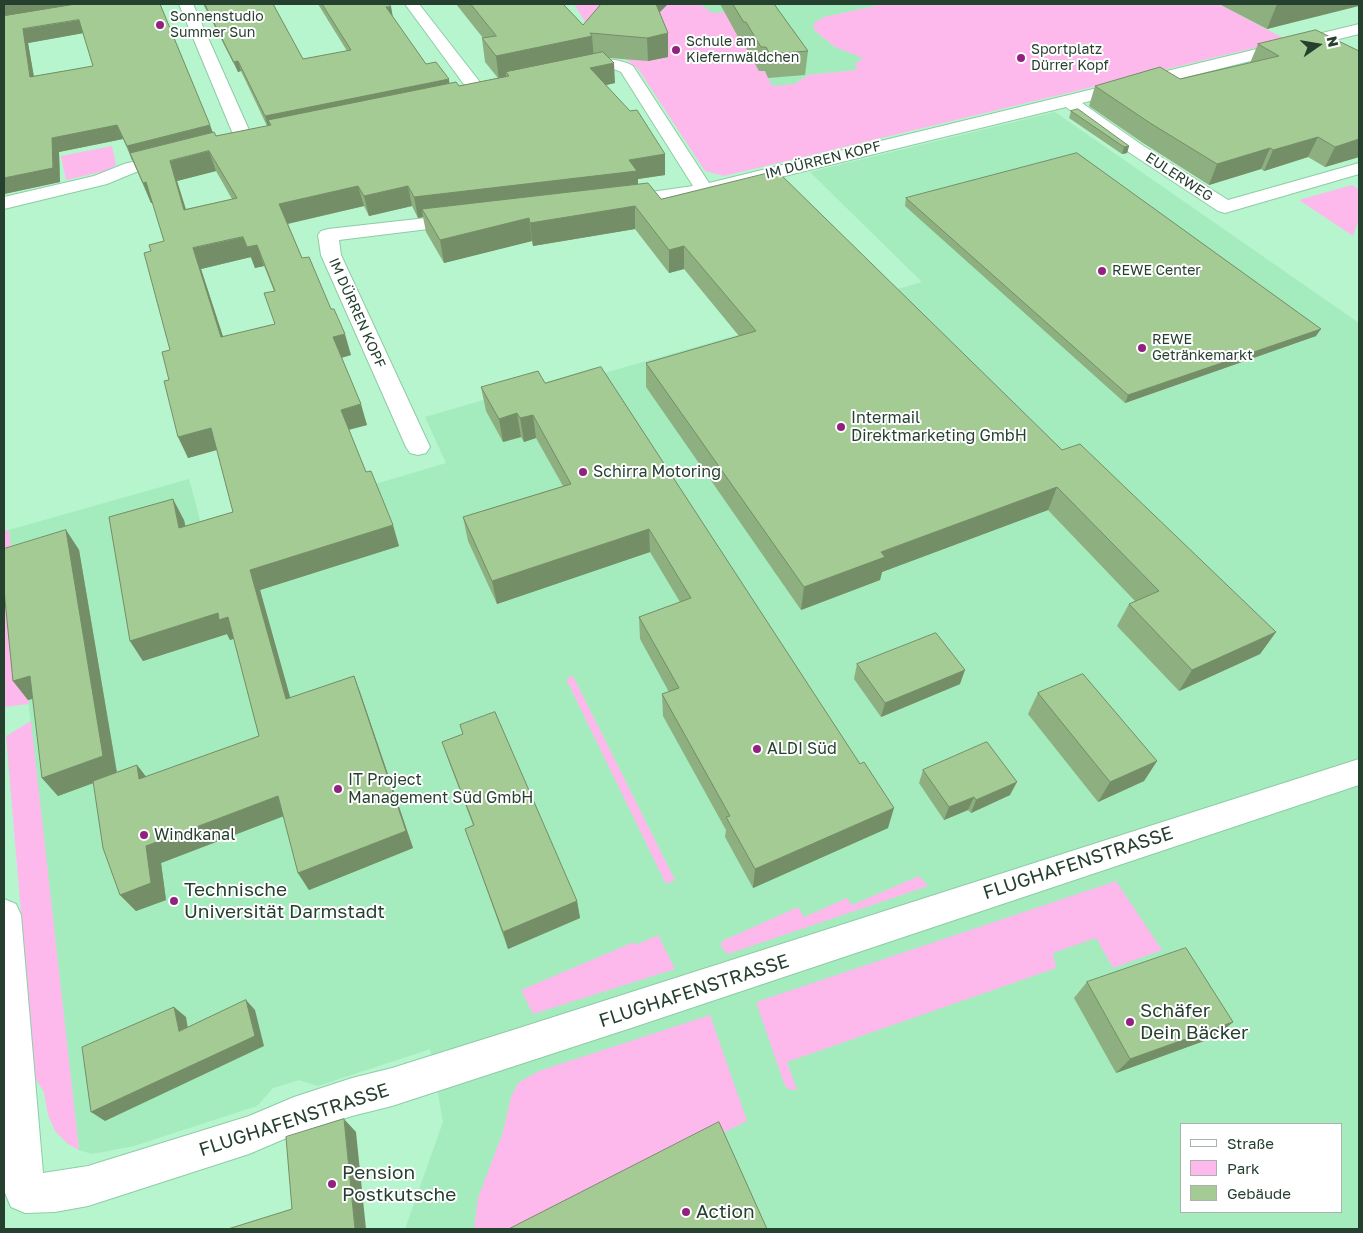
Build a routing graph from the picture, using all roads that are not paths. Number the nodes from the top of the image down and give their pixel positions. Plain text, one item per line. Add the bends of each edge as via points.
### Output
1 (186, 4) edge
2 (412, 4) edge
3 (1359, 29) edge
4 (1310, 42) junction
5 (1327, 51) edge
6 (563, 72) edge
7 (496, 86) edge
8 (477, 90) junction
9 (460, 94) edge
10 (1069, 101) junction
11 (245, 139) edge
12 (186, 154) edge
13 (1359, 168) edge
14 (704, 189) junction
15 (4, 203) edge
16 (606, 203) edge
17 (477, 218) edge
18 (418, 447) dead end
19 (1359, 772) edge
20 (4, 916) edge

1 - 11 street
2 - 8 street
3 - 4 street, IM DÜRREN KOPF
4 - 5 street
4 - 10 street, IM DÜRREN KOPF
6 - 14 street via 615,64 626,69
7 - 8 street
8 - 9 street
10 - 13 street, EULERWEG via 1225,207
10 - 14 street, IM DÜRREN KOPF
12 - 15 street via 130,168 100,180
14 - 16 street, IM DÜRREN KOPF
17 - 18 street, IM DÜRREN KOPF via 328,235 331,255
19 - 20 street, FLUGHAFENSTRASSE via 696,991 392,1088 352,1097 249,1135 88,1186 55,1192 25,1193

